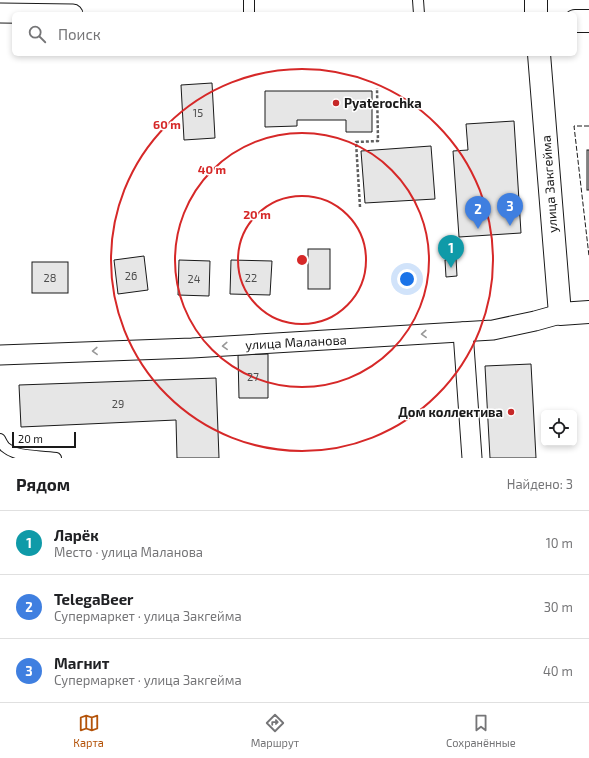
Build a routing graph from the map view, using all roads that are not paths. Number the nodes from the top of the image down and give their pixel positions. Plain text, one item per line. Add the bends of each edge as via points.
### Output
1 (249, 0) edge
2 (418, 0) edge
3 (536, 0) edge
4 (249, 12) edge
5 (419, 12) edge
6 (536, 12) edge
7 (0, 13) edge
8 (12, 13) edge
9 (577, 21) edge
10 (589, 21) edge
11 (539, 56) edge
12 (589, 312) edge
13 (560, 314) junction
14 (463, 332) junction
15 (0, 355) edge
16 (0, 439) edge
17 (56, 458) edge
18 (472, 458) edge

1 - 4 lane
2 - 5 lane
3 - 6 street
7 - 8 street
9 - 10 street
11 - 13 street, улица Закгейма
12 - 13 street, улица Маланова
13 - 14 street, улица Маланова via 493,330
14 -> 15 street, улица Маланова via 192,348
14 - 18 street
16 - 17 lane via 5,446 21,456

